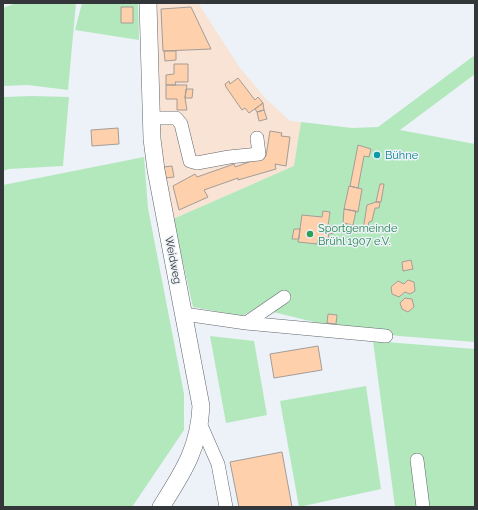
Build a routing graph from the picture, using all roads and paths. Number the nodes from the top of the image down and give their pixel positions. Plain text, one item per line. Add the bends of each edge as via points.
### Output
1 (148, 3) edge
2 (152, 120) junction
3 (257, 138) dead end
4 (284, 297) dead end
5 (184, 314) junction
6 (246, 323) junction
7 (386, 336) dead end
8 (200, 423) junction
9 (417, 460) dead end
10 (161, 507) edge
11 (226, 507) edge
12 (423, 507) edge

1 - 2 main road, Weidweg
2 - 3 lane via 176,118 181,124 190,161 197,163 259,154
2 - 5 main road, Weidweg via 156,170
4 - 6 lane
5 - 6 lane
5 - 8 main road, Weidweg via 201,406
6 - 7 lane
8 - 10 main road, Weidweg via 198,437 189,459
8 - 11 lane via 218,464
9 - 12 lane

